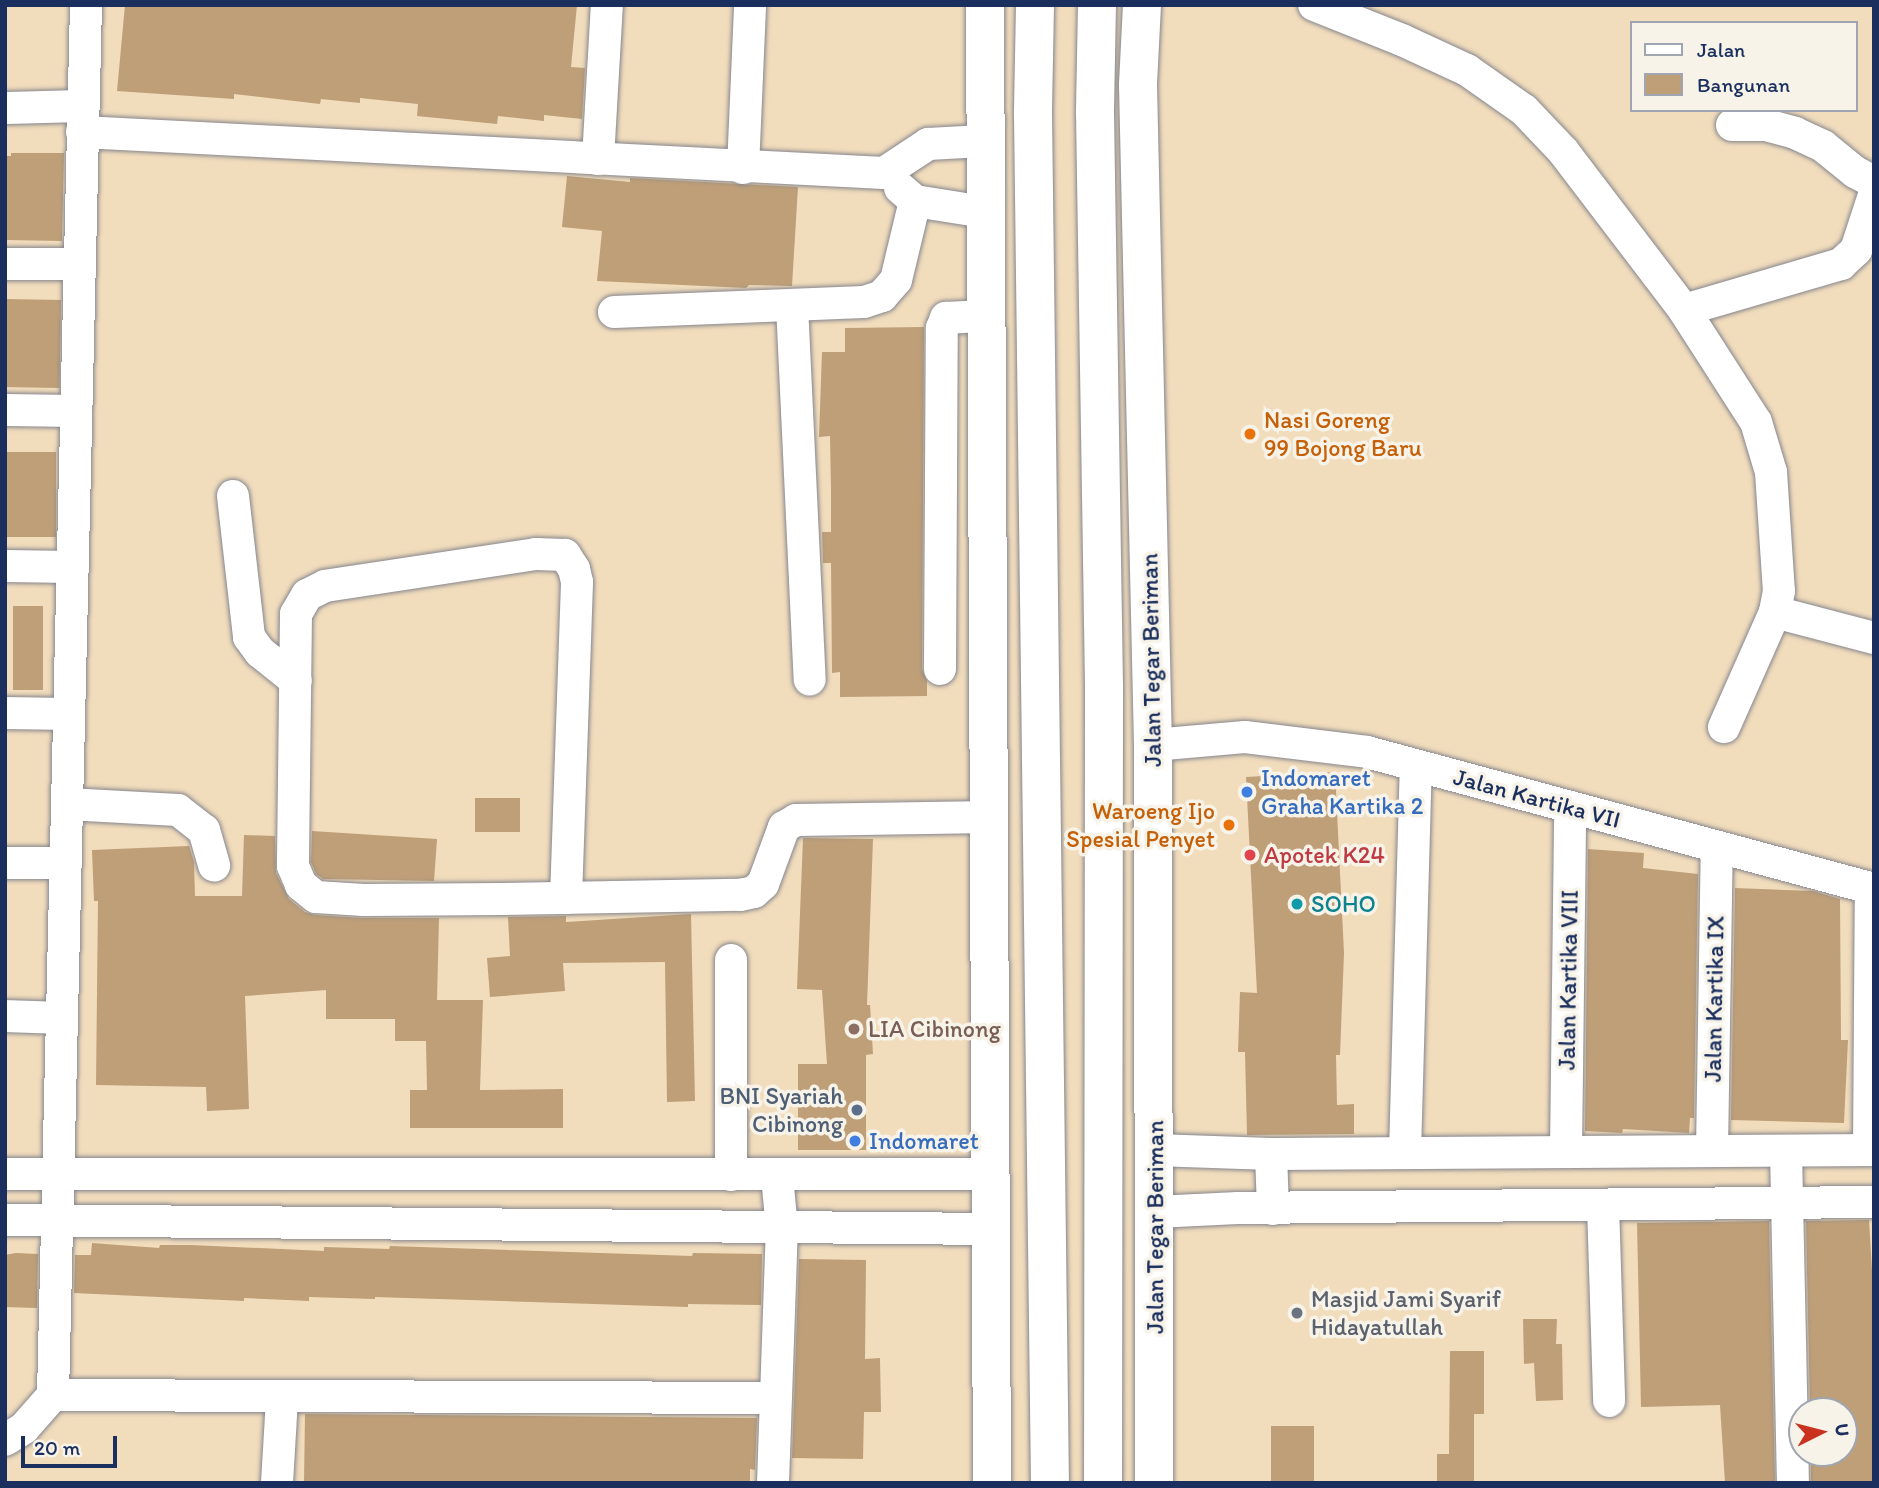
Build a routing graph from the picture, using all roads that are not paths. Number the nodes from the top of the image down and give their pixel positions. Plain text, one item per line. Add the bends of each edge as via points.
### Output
1 (86, 5) edge
2 (607, 5) edge
3 (750, 5) edge
4 (985, 5) edge
5 (1035, 5) edge
6 (1097, 5) edge
7 (1142, 5) edge
8 (1314, 5) edge
9 (5, 108) edge
10 (1095, 113) junction
11 (1033, 114) junction
12 (83, 119) junction
13 (1732, 125) dead end
14 (984, 141) junction
15 (598, 159) junction
16 (743, 168) junction
17 (884, 173) junction
18 (1874, 182) edge
19 (1874, 195) edge
20 (915, 201) junction
21 (984, 212) junction
22 (5, 264) edge
23 (79, 264) junction
24 (792, 305) junction
25 (1684, 310) junction
26 (614, 312) dead end
27 (985, 316) junction
28 (5, 410) edge
29 (76, 411) junction
30 (233, 496) dead end
31 (987, 532) junction
32 (942, 538) junction
33 (5, 566) edge
34 (73, 567) junction
35 (1775, 612) junction
36 (1874, 638) edge
37 (940, 669) dead end
38 (810, 680) dead end
39 (296, 681) junction
40 (1040, 683) junction
41 (988, 684) junction
42 (1152, 686) junction
43 (1104, 687) junction
44 (5, 713) edge
45 (69, 714) junction
46 (1724, 727) dead end
47 (1153, 745) junction
48 (1416, 766) junction
49 (67, 804) junction
50 (1570, 807) junction
51 (991, 817) junction
52 (1717, 847) junction
53 (5, 863) edge
54 (66, 863) junction
55 (214, 866) dead end
56 (1872, 889) edge
57 (566, 898) junction
58 (730, 960) dead end
59 (5, 1016) edge
60 (62, 1017) junction
61 (1156, 1150) junction
62 (1871, 1150) edge
63 (1712, 1151) junction
64 (1786, 1151) junction
65 (1566, 1152) junction
66 (1405, 1153) junction
67 (1271, 1154) junction
68 (5, 1174) edge
69 (58, 1174) junction
70 (990, 1174) junction
71 (731, 1175) junction
72 (777, 1175) junction
73 (1874, 1202) edge
74 (1788, 1203) junction
75 (1603, 1205) junction
76 (1273, 1209) junction
77 (1155, 1212) junction
78 (5, 1220) edge
79 (57, 1220) junction
80 (782, 1229) junction
81 (991, 1229) junction
82 (53, 1395) junction
83 (282, 1398) junction
84 (773, 1398) junction
85 (1609, 1401) dead end
86 (5, 1440) edge
87 (277, 1483) edge
88 (773, 1483) edge
89 (992, 1483) edge
90 (1050, 1483) edge
91 (1103, 1483) edge
92 (1154, 1483) edge
93 (1793, 1483) edge

1 - 12 street
2 - 15 street
3 - 16 street
4 - 14 main road
5 - 11 main road
6 - 10 main road, Jalan Tegar Beriman
7 - 42 main road, Jalan Tegar Beriman via 1138,85
8 - 25 street via 1467,70 1524,110 1563,151
9 - 12 street
10 - 11 main road
10 - 43 main road, Jalan Tegar Beriman
11 - 40 main road
12 - 15 street
12 - 23 street
13 - 18 street via 1766,125 1795,133 1823,146
14 - 17 street via 929,144
14 - 21 main road
15 - 16 street
16 - 17 street
17 - 20 street
19 - 25 street via 1856,250 1841,264
20 - 21 street
20 - 24 street via 896,280 882,296 864,302
21 - 27 main road
22 - 23 street
23 - 29 street
24 - 26 street
24 - 38 street
25 - 35 street via 1756,422 1763,444 1775,512 1779,591
27 - 31 main road
27 - 32 street via 946,318 942,328
28 - 29 street
29 - 34 street
30 - 39 street via 250,637 260,652
31 - 32 street
31 - 41 main road
32 - 37 street
33 - 34 street
34 - 45 street
35 - 36 street
35 - 46 street
39 - 57 street via 293,866 301,885 316,897 364,900
39 - 57 street via 296,614 307,595 325,586 536,554 565,555 577,582
40 - 41 main road
40 - 90 main road
41 - 51 main road
42 - 43 main road
42 - 47 main road, Jalan Tegar Beriman
43 - 91 main road, Jalan Tegar Beriman
44 - 45 street
45 - 49 street
47 - 48 street, Jalan Kartika VII via 1245,737 1367,752
47 - 61 main road, Jalan Tegar Beriman
48 - 50 street, Jalan Kartika VII
48 - 66 street
49 - 54 street
49 - 55 street via 178,810 204,830
50 - 52 street, Jalan Kartika VII
50 - 65 street, Jalan Kartika VIII
51 - 57 street via 796,820 784,827 763,884 754,892
51 - 70 main road
52 - 56 street, Jalan Kartika VII
52 - 63 street, Jalan Kartika IX
53 - 54 street
54 - 60 street
56 - 62 street
58 - 71 street
59 - 60 street
60 - 69 street
61 - 67 street
61 - 77 main road, Jalan Tegar Beriman
62 - 64 street
63 - 64 street
63 - 65 street
64 - 74 street
65 - 66 street
66 - 67 street
67 - 76 street
68 - 69 street
69 - 71 street
69 - 79 street
70 - 72 street
70 - 81 main road
71 - 72 street
72 - 80 street
73 - 74 street
74 - 75 street
74 - 93 street
75 - 76 street
75 - 85 street
76 - 77 street
77 - 92 main road, Jalan Tegar Beriman
78 - 79 street
79 - 80 street
79 - 82 street
80 - 81 street
80 - 84 street
81 - 89 main road
82 - 83 street
82 - 86 street via 24,1428
83 - 84 street
83 - 87 street
84 - 88 street

